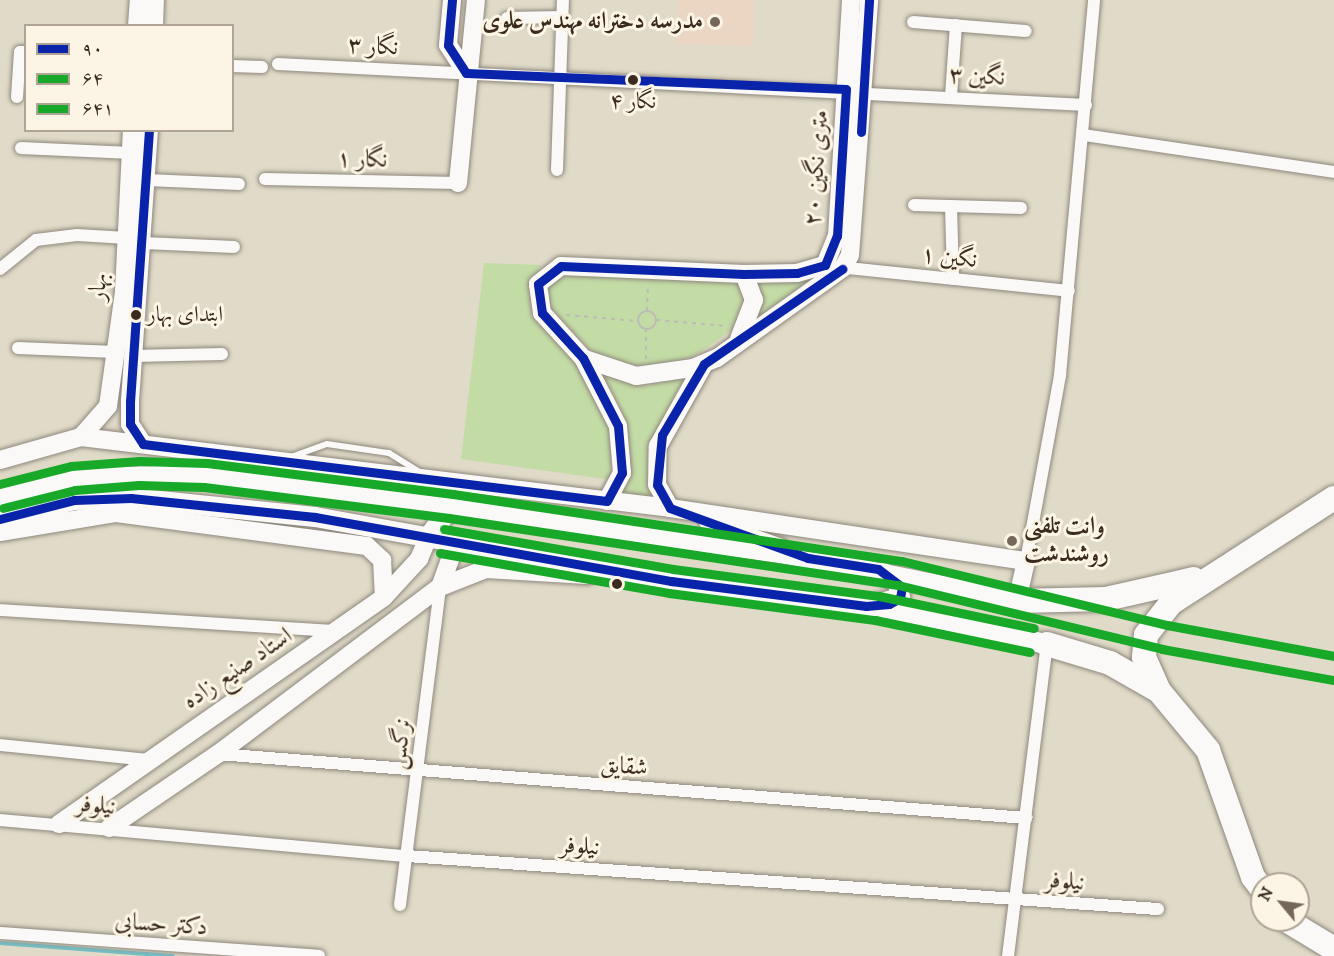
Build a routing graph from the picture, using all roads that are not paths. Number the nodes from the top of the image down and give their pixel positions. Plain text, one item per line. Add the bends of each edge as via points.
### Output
1 (139, 0) edge
2 (155, 0) edge
3 (452, 0) edge
4 (476, 0) edge
5 (563, 0) edge
6 (851, 0) edge
7 (869, 0) edge
8 (1095, 0) edge
9 (507, 18) dead end
10 (562, 18) junction
11 (913, 22) dead end
12 (137, 24) edge
13 (154, 24) edge
14 (956, 25) junction
15 (1026, 31) dead end
16 (24, 52) edge
17 (278, 64) dead end
18 (234, 66) edge
19 (262, 67) dead end
20 (466, 73) junction
21 (560, 80) junction
22 (846, 89) junction
23 (865, 91) junction
24 (951, 96) junction
25 (17, 97) dead end
26 (1086, 105) junction
27 (132, 132) edge
28 (149, 132) edge
29 (1084, 135) junction
30 (21, 148) dead end
31 (131, 153) junction
32 (557, 170) dead end
33 (1334, 172) edge
34 (265, 179) dead end
35 (147, 180) junction
36 (458, 183) joint
37 (239, 184) dead end
38 (914, 205) dead end
39 (951, 206) junction
40 (1021, 208) dead end
41 (136, 240) junction
42 (234, 247) dead end
43 (825, 265) junction
44 (843, 268) junction
45 (0, 269) edge
46 (744, 274) junction
47 (953, 279) junction
48 (1069, 291) junction
49 (737, 343) junction
50 (18, 348) dead end
51 (124, 354) junction
52 (222, 354) dead end
53 (583, 358) junction
54 (704, 364) junction
55 (81, 437) junction
56 (143, 444) junction
57 (240, 458) junction
58 (0, 460) edge
59 (281, 462) junction
60 (253, 481) junction
61 (0, 496) edge
62 (1334, 498) edge
63 (607, 501) junction
64 (451, 506) junction
65 (670, 508) junction
66 (0, 519) edge
67 (296, 526) junction
68 (0, 532) edge
69 (428, 538) junction
70 (456, 543) junction
71 (808, 558) junction
72 (1026, 561) junction
73 (602, 569) junction
74 (878, 569) junction
75 (1214, 574) junction
76 (440, 587) junction
77 (384, 597) junction
78 (1017, 601) junction
79 (866, 606) junction
80 (0, 610) edge
81 (335, 631) junction
82 (1047, 644) junction
83 (301, 655) junction
84 (320, 680) junction
85 (1159, 691) junction
86 (0, 745) edge
87 (218, 754) junction
88 (147, 760) junction
89 (419, 772) junction
90 (116, 782) junction
91 (151, 795) junction
92 (1026, 818) junction
93 (0, 820) edge
94 (59, 824) junction
95 (109, 828) junction
96 (407, 856) junction
97 (1251, 872) edge
98 (1017, 899) junction
99 (400, 905) dead end
100 (1158, 909) dead end
101 (1305, 932) edge
102 (0, 933) edge
103 (1334, 950) edge
104 (318, 956) edge
105 (1008, 956) edge

1 - 12 street
2 - 13 street
3 - 20 street via 448,45
4 - 20 street via 474,50
5 - 10 street
6 - 22 street, ۲۰ متری نگین
7 - 23 street, ۲۰ متری نگین
8 - 26 street
9 - 10 street
10 - 21 street
11 - 14 street
14 - 15 street
14 - 24 street
16 - 25 street via 20,52
17 - 20 street, نگار ۳
18 - 19 street
20 - 21 street, نگار ۳
20 - 36 street
21 - 22 street, نگین ۳
21 - 32 street
22 - 23 street, نگین ۳
22 - 43 street, ۲۰ متری نگین via 837,236
23 - 24 street, نگین ۳
23 - 44 street, ۲۰ متری نگین via 850,255
24 - 26 street, نگین ۳
26 - 29 street
27 - 31 street, بهار
28 - 35 street, بهار
29 - 33 street
29 - 48 street
30 - 31 street
31 - 41 street, بهار
34 - 36 street, نگار ۱
35 - 37 street
35 - 41 street, بهار
38 - 39 street
39 - 40 street
39 - 47 street
41 - 42 street
41 - 45 street via 77,235 36,240
41 - 51 street, بهار
43 - 44 street, نگین ۱
43 - 46 street via 796,273
44 - 47 street, نگین ۱
44 - 49 street
46 - 49 street via 754,290 746,327
46 - 53 street via 551,269 538,284 542,313
47 - 48 street, نگین ۱
48 - 72 street via 1060,375
49 - 54 street
50 - 51 street
51 - 52 street
51 - 55 street, بهار via 108,406
51 - 56 street, بهار via 130,424
53 - 54 street via 613,372 646,377
53 - 63 street via 614,411 623,451 622,473
54 - 65 street via 658,446 657,485
55 - 56 street
55 - 58 street
56 - 57 street
57 - 59 street
57 - 60 street
59 - 60 lane
59 - 63 street
60 - 61 main road via 139,472 73,478
60 - 64 main road
62 - 75 highway
63 - 65 street
64 - 69 main road
64 - 70 main road
64 - 71 main road
65 - 71 street
65 - 72 street
66 - 67 main road via 74,500 131,498
67 - 68 street via 116,513
67 - 69 main road
67 - 77 street via 367,546 384,566
69 - 70 main road
69 - 77 street, استاد صنیع زاده via 419,559
70 - 73 main road
70 - 76 street
71 - 74 main road
72 - 78 street
73 - 76 street via 587,575 486,569
73 - 79 main road
74 - 78 main road
74 - 79 main road via 898,581 900,598
75 - 78 highway via 1106,599
75 - 85 highway via 1171,603 1146,635 1144,657
76 - 84 street
76 - 89 street, نرگس
77 - 81 street, استاد صنیع زاده
79 - 82 main road
80 - 81 street
81 - 83 street, استاد صنیع زاده
82 - 85 highway via 1110,663
82 - 92 street
83 - 84 street
83 - 88 street, استاد صنیع زاده
84 - 87 street
85 - 97 highway via 1208,750
86 - 88 street
87 - 89 street, شقایق
87 - 91 street
88 - 90 street, استاد صنیع زاده
89 - 92 street, شقایق
89 - 96 street, نرگس
90 - 91 street
90 - 94 street, استاد صنیع زاده
91 - 95 street
92 - 98 street
93 - 94 street, نیلوفر
94 - 95 street, نیلوفر
95 - 96 street, نیلوفر
96 - 98 street, نیلوفر
96 - 99 street, نرگس
98 - 100 street, نیلوفر
98 - 105 street
101 - 103 highway
102 - 104 street, دکتر حسابی

